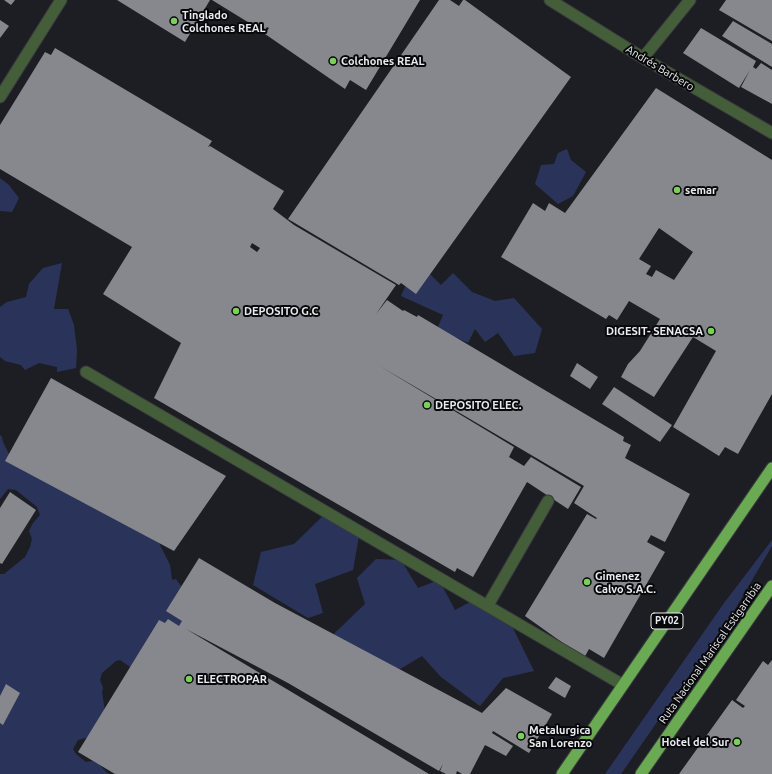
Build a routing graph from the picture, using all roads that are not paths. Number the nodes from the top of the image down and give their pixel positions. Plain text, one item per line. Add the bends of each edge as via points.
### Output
1 (61, 0) edge
2 (550, 0) edge
3 (690, 0) edge
4 (643, 58) junction
5 (0, 97) edge
6 (772, 133) edge
7 (86, 372) dead end
8 (772, 468) edge
9 (548, 501) dead end
10 (772, 586) edge
11 (488, 605) junction
12 (623, 685) junction
13 (562, 774) edge
14 (641, 774) edge

1 - 5 street
2 - 4 street, Andrés Barbero
3 - 4 street
4 - 6 street, Andrés Barbero
7 - 11 street
8 - 12 highway, PY02
9 - 11 street
10 - 14 highway, Ruta Nacional Mariscal Estigarribia
11 - 12 street
12 - 13 highway, PY02

